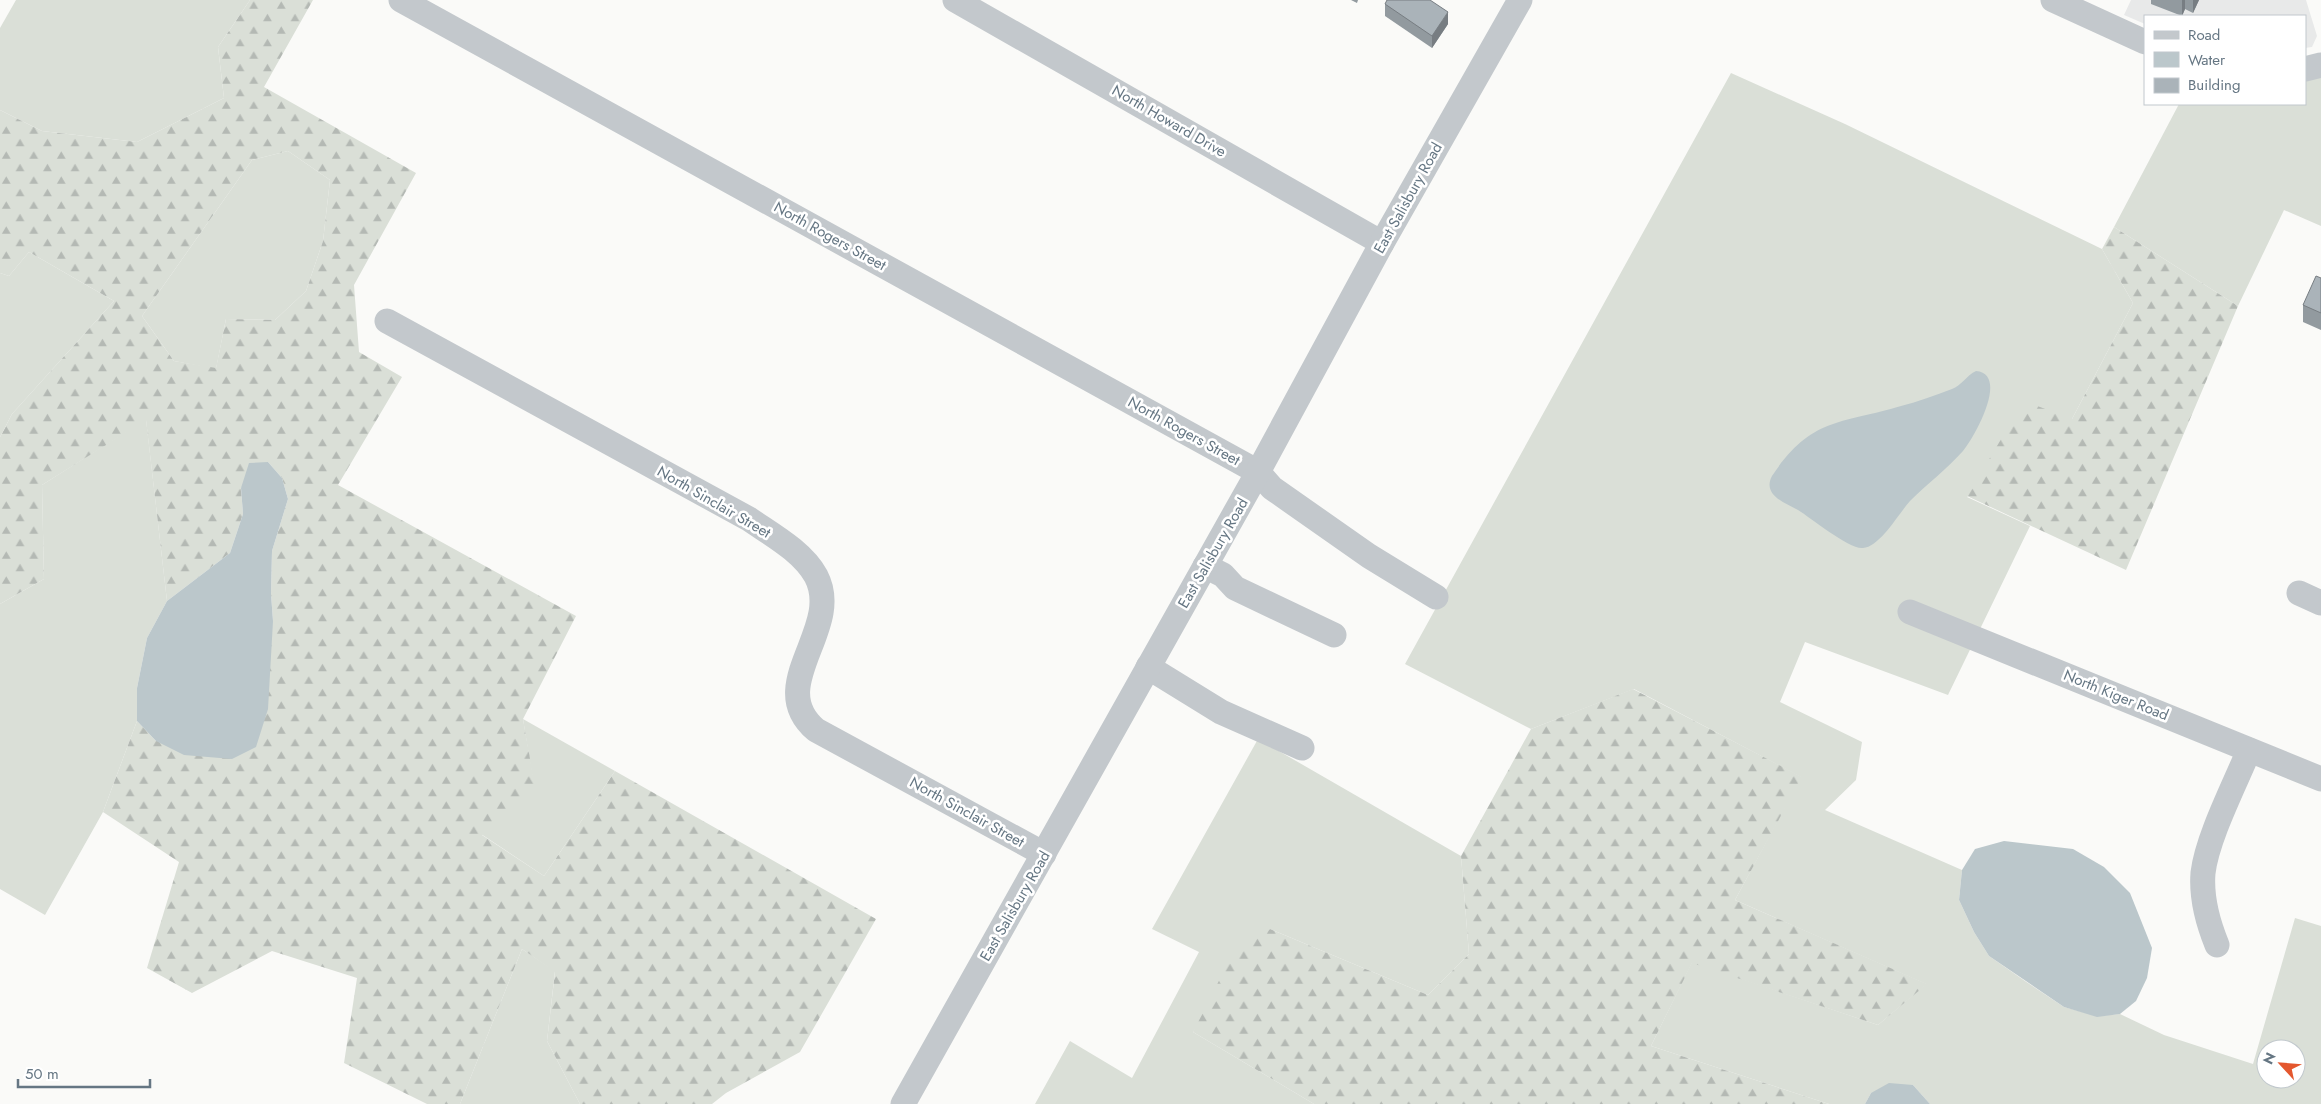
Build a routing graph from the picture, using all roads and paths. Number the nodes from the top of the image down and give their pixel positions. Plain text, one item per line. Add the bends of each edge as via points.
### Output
1 (401, 0) edge
2 (955, 0) edge
3 (2053, 0) edge
4 (1517, 1) edge
5 (2144, 42) edge
6 (2321, 65) edge
7 (2306, 69) edge
8 (1382, 244) junction
9 (387, 321) dead end
10 (1258, 472) junction
11 (1205, 566) junction
12 (1436, 597) dead end
13 (1910, 612) dead end
14 (1334, 635) dead end
15 (1148, 667) junction
16 (1302, 748) dead end
17 (2249, 750) junction
18 (2321, 779) edge
19 (1044, 854) junction
20 (2217, 945) dead end
21 (903, 1104) edge

1 - 10 street, North Rogers Street
2 - 8 street, North Howard Drive
3 - 5 street
4 - 8 street, East Salisbury Road
6 - 7 street
8 - 10 street, East Salisbury Road
9 - 19 street, North Sinclair Street via 749,519 796,552 816,577 822,601 820,617 796,687 799,710 806,721 816,730
10 - 11 street, East Salisbury Road
10 - 12 street, North Rogers Street via 1272,488 1369,556
11 - 14 street via 1223,575 1235,588
11 - 15 street, East Salisbury Road
13 - 17 street, North Kiger Road
15 - 16 street via 1221,712
15 - 19 street, East Salisbury Road
17 - 18 street, North Kiger Road
17 - 20 street via 2207,854 2203,875 2207,921
19 - 21 street, East Salisbury Road

